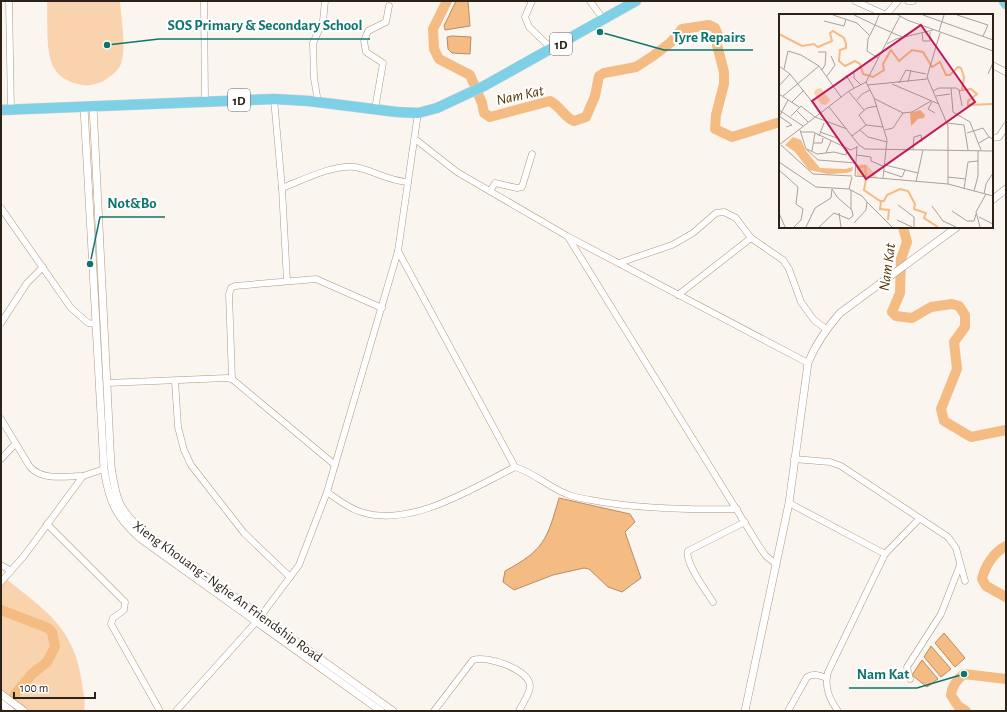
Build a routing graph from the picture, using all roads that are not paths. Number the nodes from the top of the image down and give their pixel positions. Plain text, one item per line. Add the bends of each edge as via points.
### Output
1 (9, 1) edge
2 (204, 1) edge
3 (325, 1) edge
4 (532, 1) edge
5 (590, 1) edge
6 (636, 1) edge
7 (855, 1) edge
8 (898, 1) edge
9 (908, 1) edge
10 (913, 1) edge
11 (1004, 1) edge
12 (1006, 4) edge
13 (389, 6) dead end
14 (884, 14) edge
15 (887, 14) edge
16 (604, 20) junction
17 (552, 49) junction
18 (993, 66) edge
19 (1006, 72) edge
20 (274, 99) junction
21 (205, 102) junction
22 (318, 102) junction
23 (88, 106) junction
24 (6, 110) edge
25 (375, 110) junction
26 (418, 113) junction
27 (1006, 126) edge
28 (993, 138) edge
29 (415, 139) junction
30 (532, 154) dead end
31 (408, 182) junction
32 (282, 188) junction
33 (1006, 190) edge
34 (490, 191) junction
35 (993, 199) edge
36 (1, 208) edge
37 (956, 228) edge
38 (567, 236) junction
39 (751, 238) junction
40 (398, 250) junction
41 (619, 263) junction
42 (43, 266) junction
43 (287, 281) junction
44 (678, 295) junction
45 (382, 308) junction
46 (1, 323) edge
47 (96, 324) junction
48 (826, 329) junction
49 (808, 363) junction
50 (232, 379) junction
51 (175, 381) junction
52 (103, 383) junction
53 (1, 419) edge
54 (15, 444) junction
55 (1, 459) edge
56 (794, 459) junction
57 (335, 465) junction
58 (515, 467) junction
59 (104, 469) junction
60 (83, 476) junction
61 (327, 492) junction
62 (789, 503) junction
63 (737, 509) junction
64 (919, 518) junction
65 (745, 522) junction
66 (46, 524) junction
67 (885, 554) junction
68 (960, 563) junction
69 (1, 564) edge
70 (776, 564) junction
71 (11, 572) junction
72 (290, 577) junction
73 (965, 581) dead end
74 (1, 582) edge
75 (713, 602) dead end
76 (258, 619) junction
77 (826, 678) junction
78 (910, 679) dead end
79 (1, 694) edge
80 (1, 703) edge
81 (178, 710) edge
82 (12, 711) edge
83 (24, 711) edge
84 (160, 711) edge
85 (381, 711) edge
86 (393, 711) edge
87 (434, 711) edge
88 (519, 711) edge
89 (745, 711) edge
90 (788, 711) edge
91 (838, 711) edge

1 - 24 street
2 - 21 street
3 - 22 street via 323,21 313,43
4 - 17 street via 525,18 529,27
5 - 16 street
6 - 16 highway, 1D
7 - 14 street
8 - 15 street
9 - 10 street
11 - 12 highway
13 - 25 street via 386,22 368,31 364,41 366,52 383,63
16 - 17 highway, 1D
17 - 26 highway, 1D via 472,92 438,108
18 - 19 street
20 - 21 highway, 1D
20 - 22 highway, 1D
20 - 32 street
21 - 23 highway, 1D
22 - 25 highway, 1D
23 - 24 highway, 1D
23 - 47 street, Xieng Khouang - Nghe An Friendship Road
23 - 52 street, Xieng Khouang - Nghe An Friendship Road
25 - 26 highway, 1D
26 - 29 street
27 - 28 street via 999,137
29 - 31 street
29 - 34 street via 457,172
30 - 34 street via 522,187 495,183
31 - 32 street via 394,181 357,167 342,166
31 - 40 street
32 - 43 street
33 - 35 street
34 - 38 street
36 - 42 street
37 - 48 street via 840,313
38 - 41 street
38 - 63 street
39 - 41 street via 736,218 720,212 682,240
39 - 44 street
39 - 48 street via 783,260 801,302 814,320
40 - 45 street
40 - 58 street
41 - 44 street
42 - 46 street via 27,283
42 - 47 street via 71,308 88,323
43 - 45 street via 316,279
43 - 50 street via 231,288 229,294
44 - 49 street
45 - 57 street
47 - 52 street, Xieng Khouang - Nghe An Friendship Road
48 - 49 street
49 - 56 street
50 - 51 street
50 - 57 street
51 - 52 street
51 - 72 street via 178,426 184,450 192,465 244,533
52 - 59 street, Xieng Khouang - Nghe An Friendship Road
52 - 76 street, Xieng Khouang - Nghe An Friendship Road via 110,466 119,505 130,520 144,532
53 - 54 street
54 - 55 street
54 - 60 street via 30,468 40,475
56 - 62 street
56 - 64 street via 830,462 841,466
57 - 61 street
58 - 61 street via 453,498 419,511 388,516 352,509
58 - 63 street via 528,471 555,490 573,497 637,508
59 - 60 street
59 - 76 street, Xieng Khouang - Nghe An Friendship Road via 114,510 126,526
60 - 66 street
61 - 72 street via 299,565
62 - 67 street
62 - 70 street
63 - 65 street
64 - 67 street
64 - 68 street via 953,542
65 - 70 street via 766,556
65 - 75 street via 688,551 690,564
66 - 71 street
66 - 84 street via 125,602 124,610 113,618 112,624
67 - 77 street
68 - 73 street
68 - 78 street via 942,614 907,667
69 - 71 street
70 - 89 street
71 - 74 street
72 - 76 street
76 - 81 street
76 - 85 street, Xieng Khouang - Nghe An Friendship Road
76 - 86 street, Xieng Khouang - Nghe An Friendship Road
77 - 90 street via 812,674 808,677
77 - 91 street via 828,693
79 - 83 street
80 - 82 street
87 - 88 street via 473,660 489,658 524,676 530,684

